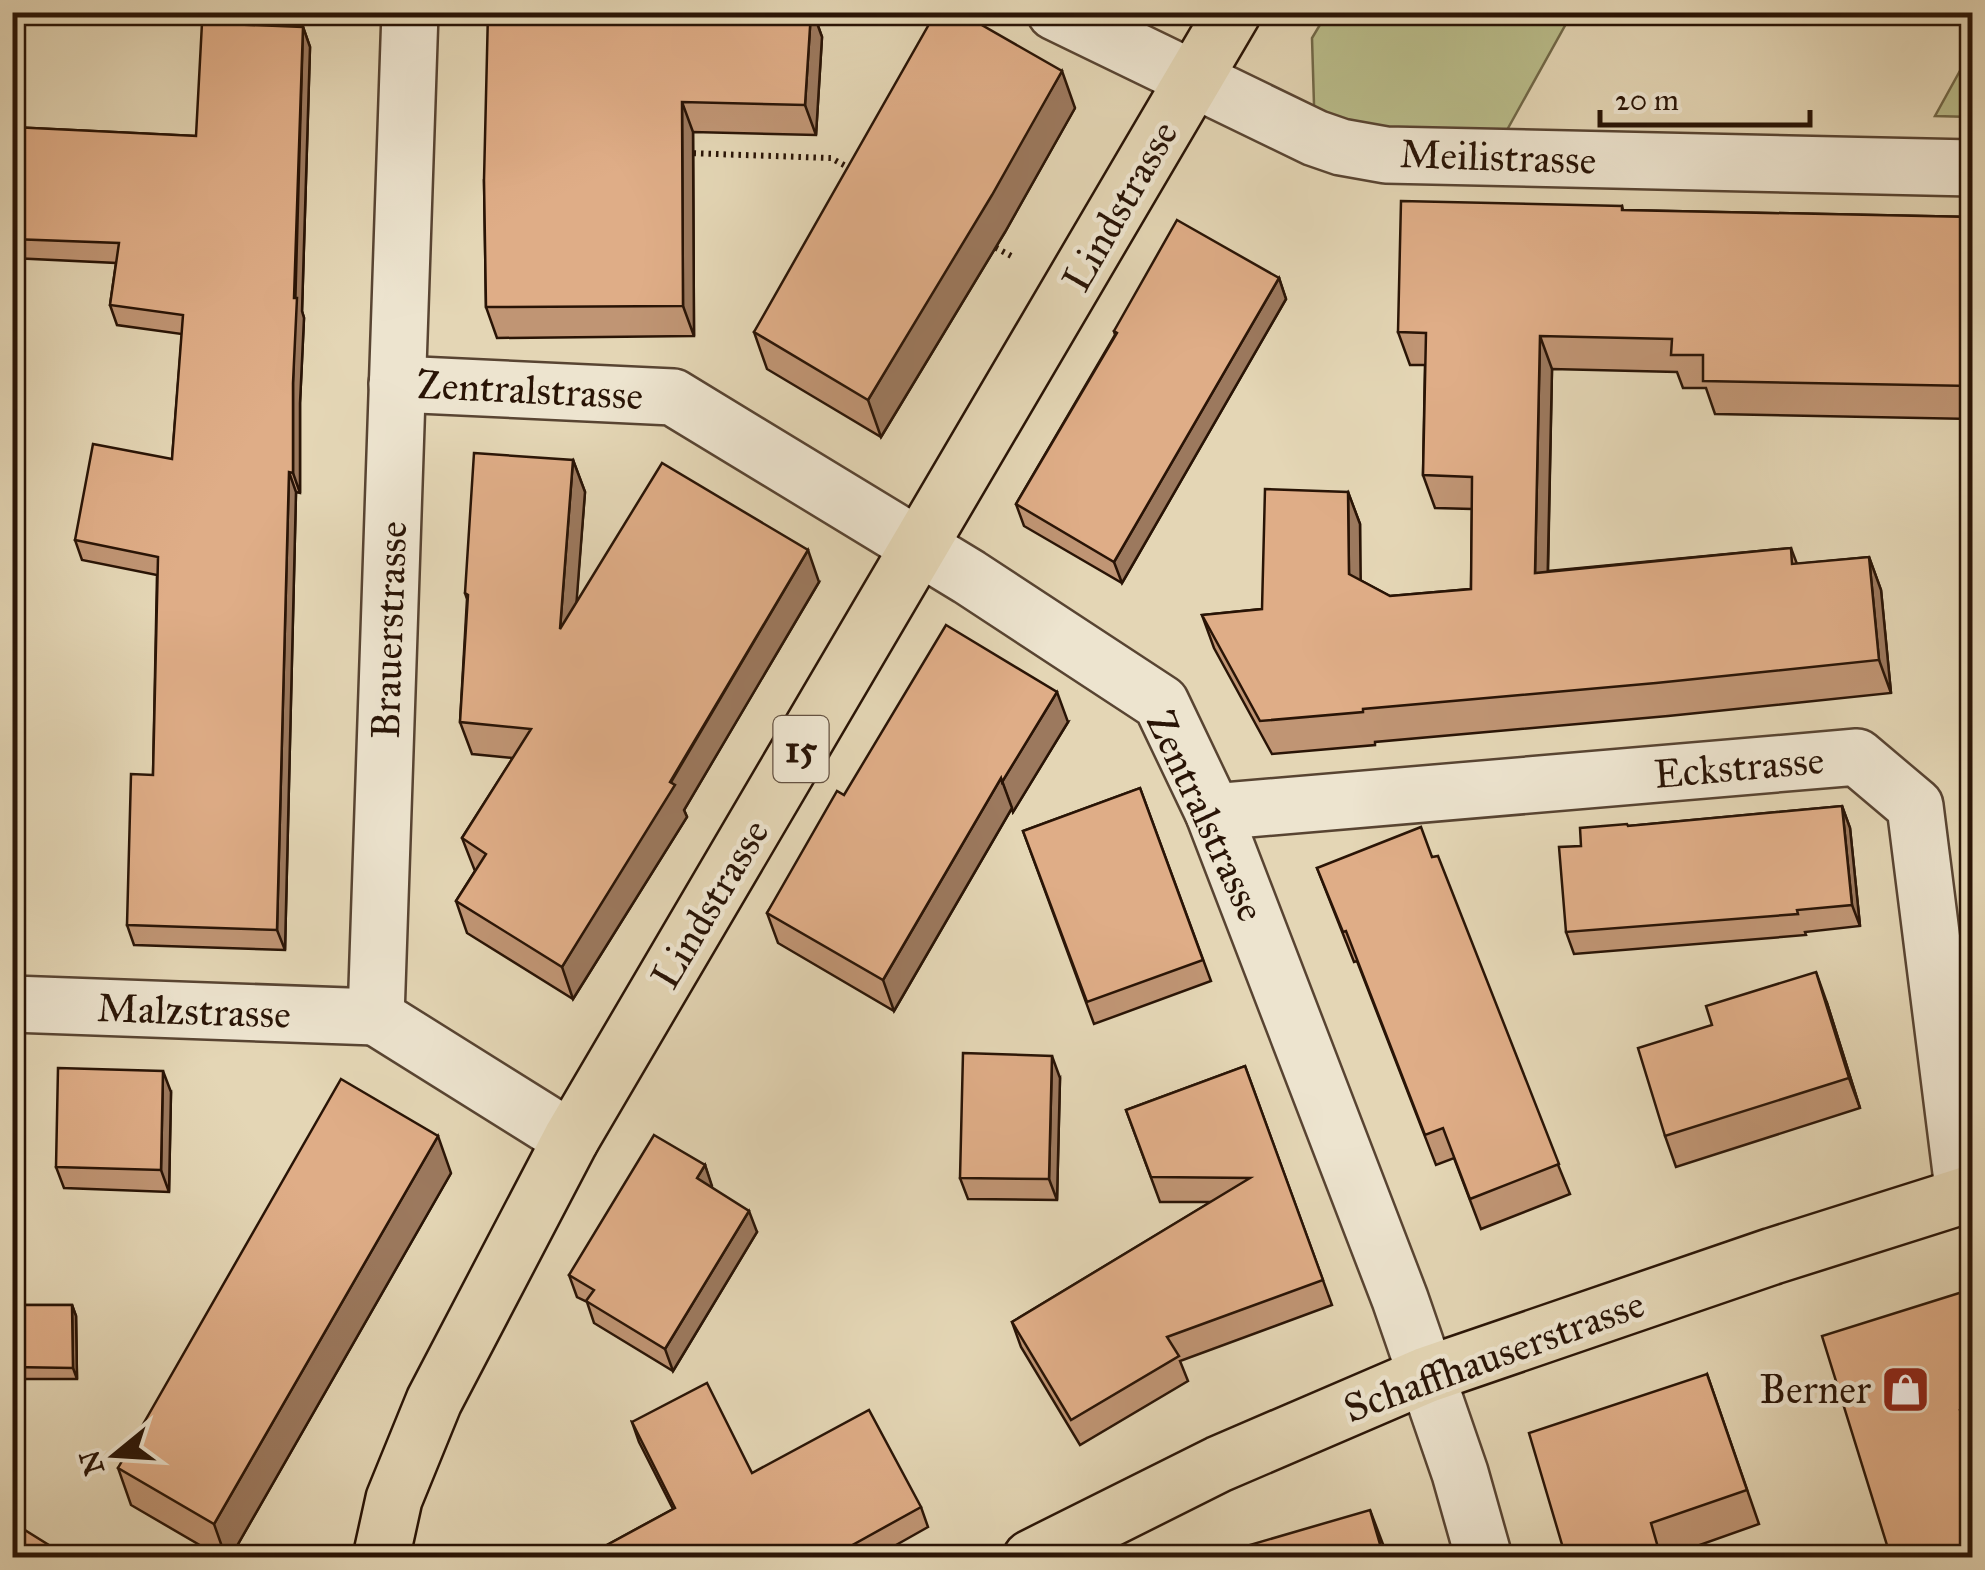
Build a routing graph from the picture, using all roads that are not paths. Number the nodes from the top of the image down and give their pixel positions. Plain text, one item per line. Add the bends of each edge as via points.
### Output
1 (410, 12) edge
2 (1055, 12) edge
3 (1233, 12) edge
4 (1193, 80) junction
5 (1972, 168) edge
6 (397, 384) junction
7 (920, 547) junction
8 (1214, 812) junction
9 (12, 1004) edge
10 (376, 1017) junction
11 (571, 1140) junction
12 (1968, 1194) edge
13 (1426, 1375) junction
14 (394, 1498) junction
15 (353, 1558) edge
16 (380, 1558) edge
17 (1031, 1558) edge
18 (1484, 1558) edge

1 - 6 street, Brauerstrasse
2 - 4 street, Meilistrasse
3 - 4 main road, Lindstrasse / 15
4 - 5 street, Meilistrasse via 1315,138 1386,154
4 - 7 main road, Lindstrasse / 15
6 - 7 street, Zentralstrasse via 672,397
6 - 10 street, Brauerstrasse
7 - 8 street, Zentralstrasse via 1161,703
7 - 11 main road, Lindstrasse / 15
8 - 12 street, Eckstrasse via 1857,757 1915,806
8 - 13 street, Zentralstrasse
9 - 10 street, Malzstrasse
10 - 11 street
11 - 14 main road, Lindstrasse / 15 via 434,1401
12 - 13 main road, Schaffhauserstrasse
13 - 17 main road, Schaffhauserstrasse via 1218,1464
13 - 18 street, Zentralstrasse
14 - 15 street
14 - 16 main road, Lindstrasse / 15

